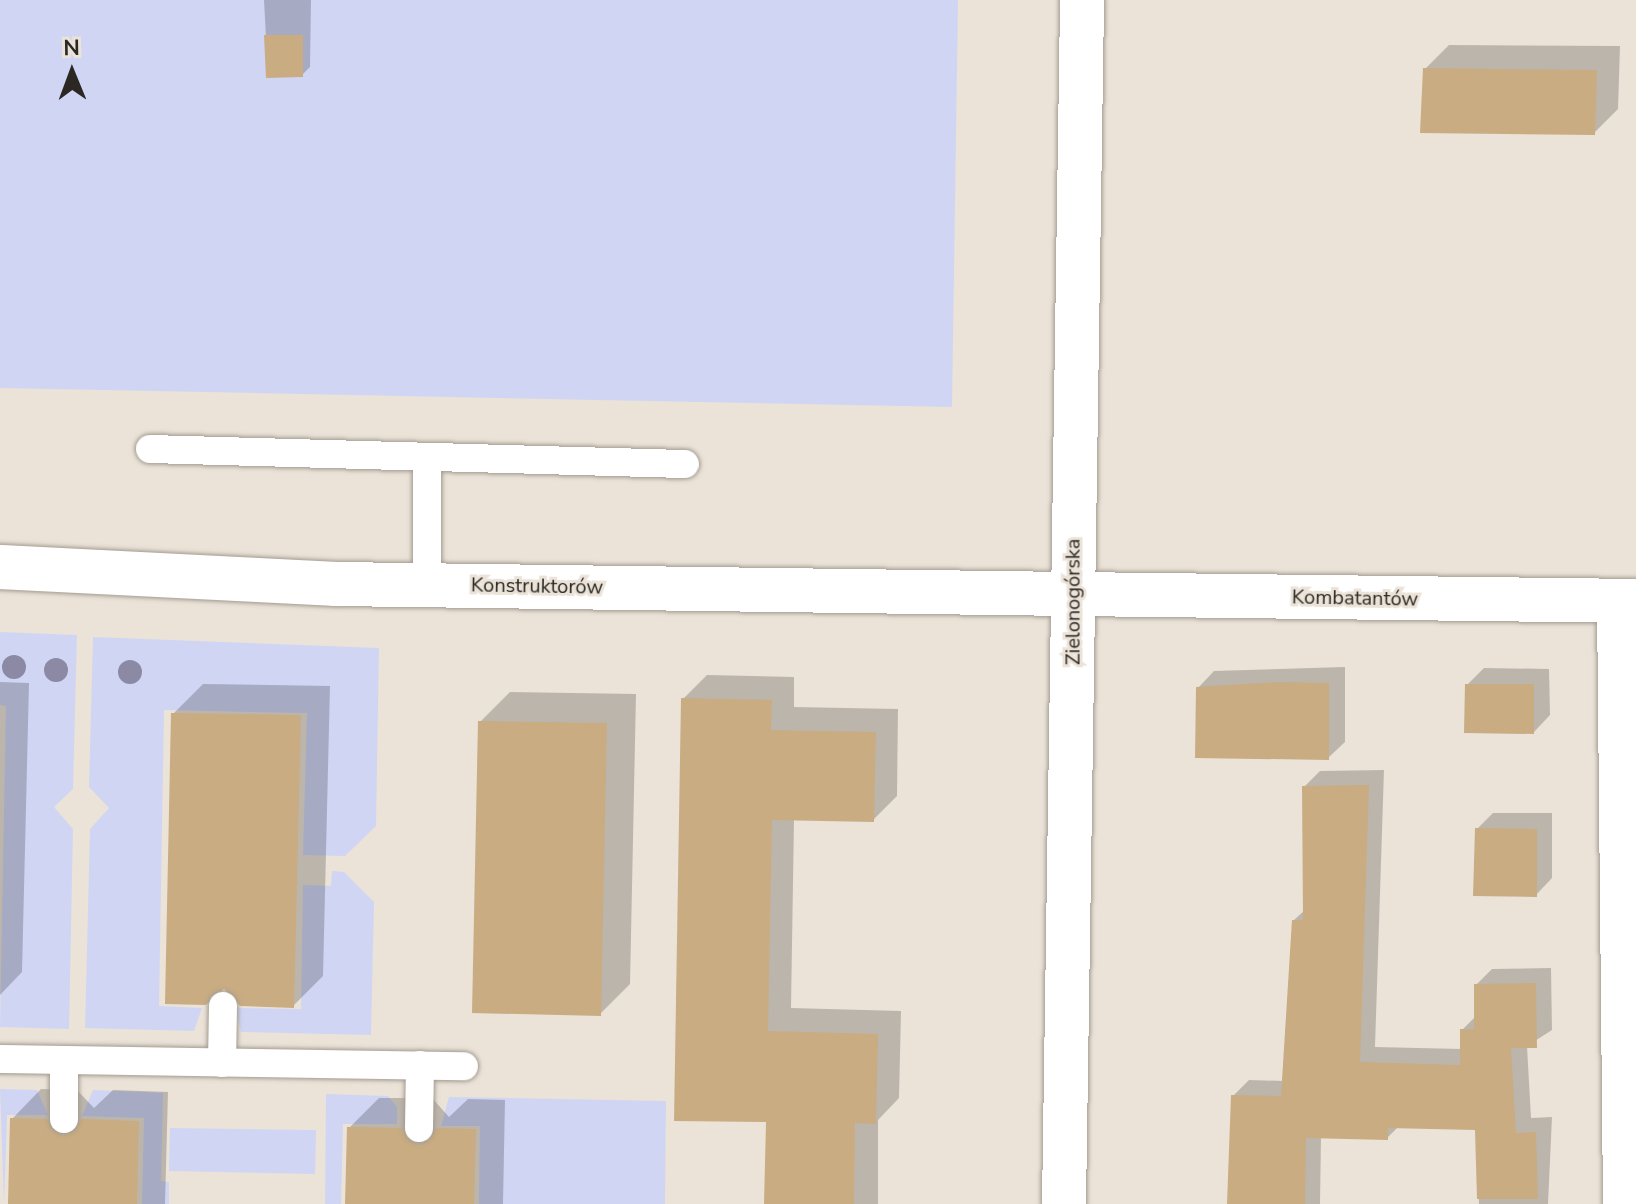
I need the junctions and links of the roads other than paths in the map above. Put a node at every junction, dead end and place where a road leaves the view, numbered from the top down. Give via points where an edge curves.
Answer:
1 (1082, 0) edge
2 (150, 449) dead end
3 (427, 457) junction
4 (685, 464) dead end
5 (0, 567) edge
6 (427, 585) junction
7 (1074, 594) junction
8 (1628, 601) edge
9 (223, 1006) dead end
10 (0, 1059) edge
11 (64, 1060) junction
12 (222, 1063) junction
13 (420, 1065) junction
14 (464, 1066) dead end
15 (64, 1119) dead end
16 (419, 1128) dead end
17 (1064, 1204) edge
18 (1625, 1204) edge

1 - 7 street, Zielonogórska
2 - 3 lane
3 - 4 lane
3 - 6 lane
5 - 6 street, Konstruktorów
6 - 7 street, Konstruktorów
7 - 8 street, Kombatantów
7 - 17 street, Zielonogórska
8 - 18 street
9 - 12 lane
10 - 11 lane
11 - 12 lane
11 - 15 lane
12 - 13 lane
13 - 14 lane
13 - 16 lane

